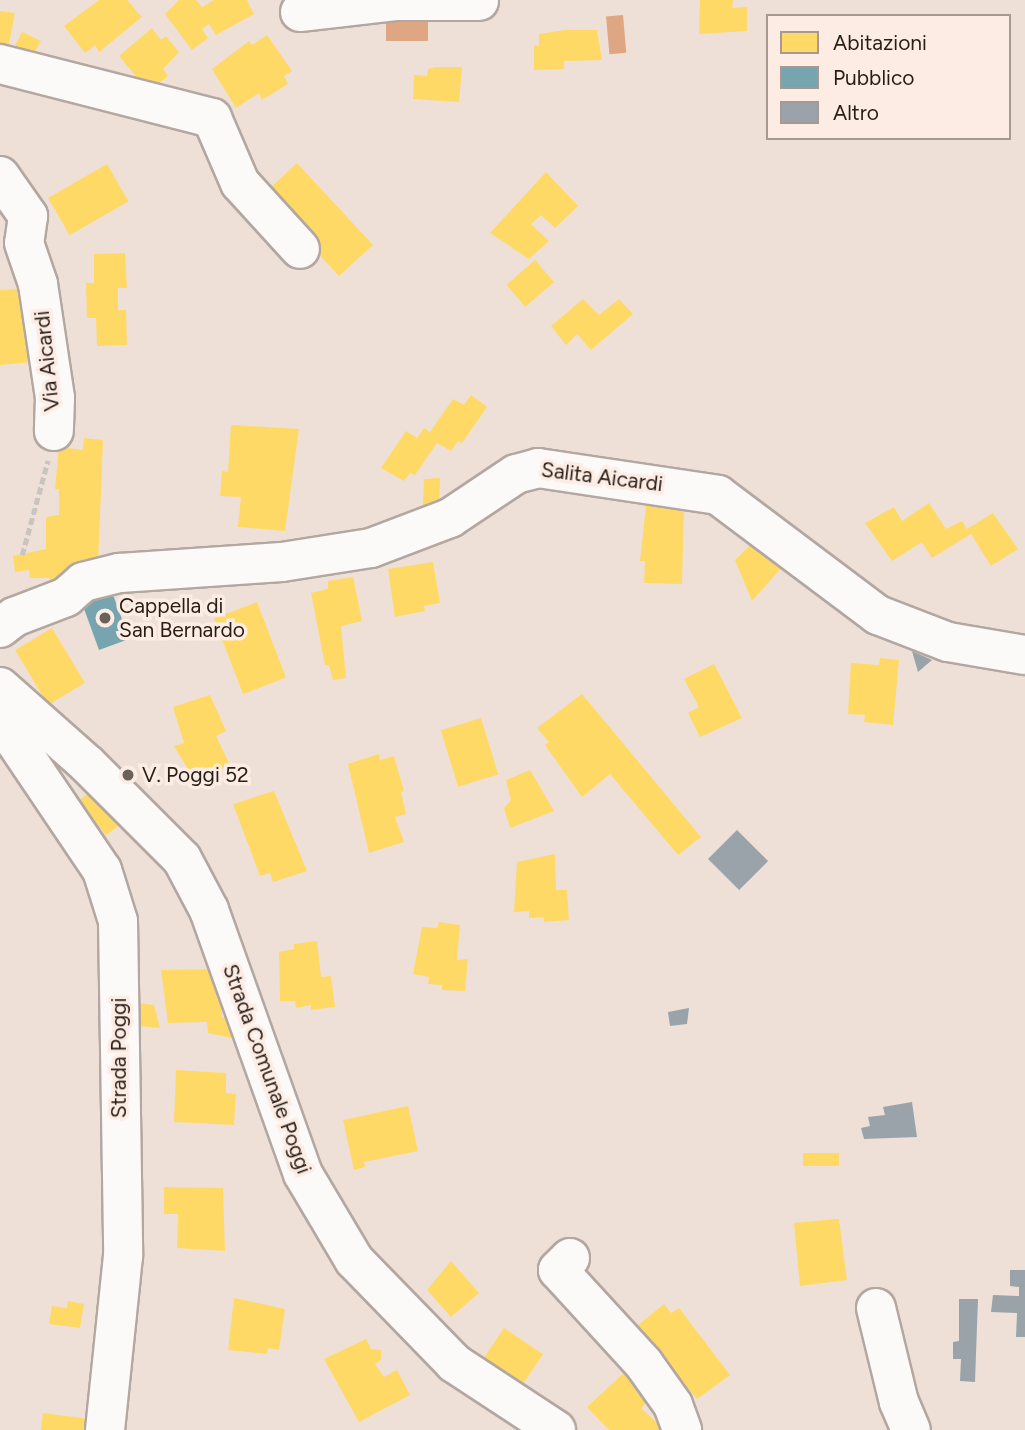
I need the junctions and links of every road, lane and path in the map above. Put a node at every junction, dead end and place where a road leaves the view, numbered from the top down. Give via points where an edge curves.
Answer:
1 (396, 1) edge
2 (479, 1) edge
3 (300, 12) dead end
4 (0, 64) edge
5 (0, 176) edge
6 (300, 249) dead end
7 (54, 431) joint
8 (22, 555) dead end
9 (0, 628) edge
10 (1025, 655) edge
11 (0, 687) edge
12 (0, 719) edge
13 (570, 1258) dead end
14 (876, 1308) dead end
15 (105, 1430) edge
16 (556, 1430) edge
17 (682, 1430) edge
18 (911, 1430) edge

1 - 2 street
1 - 3 street
4 - 6 street via 212,118 240,183
5 - 7 street, Via Aicardi via 28,216 24,243 38,284 55,398
7 - 8 path, Via Aicardi
9 - 10 street, Salita Aicardi via 14,617 66,597 83,582 120,573 282,562 371,548 450,518 516,474 538,468 718,495 878,615 948,642
11 - 16 street, Strada Comunale Poggi via 138,812 189,870 209,910 303,1174 354,1260 454,1363
12 - 15 street, Strada Poggi via 90,850 117,911 123,1256
13 - 17 street via 558,1269 644,1364 673,1405
14 - 18 street via 899,1402

